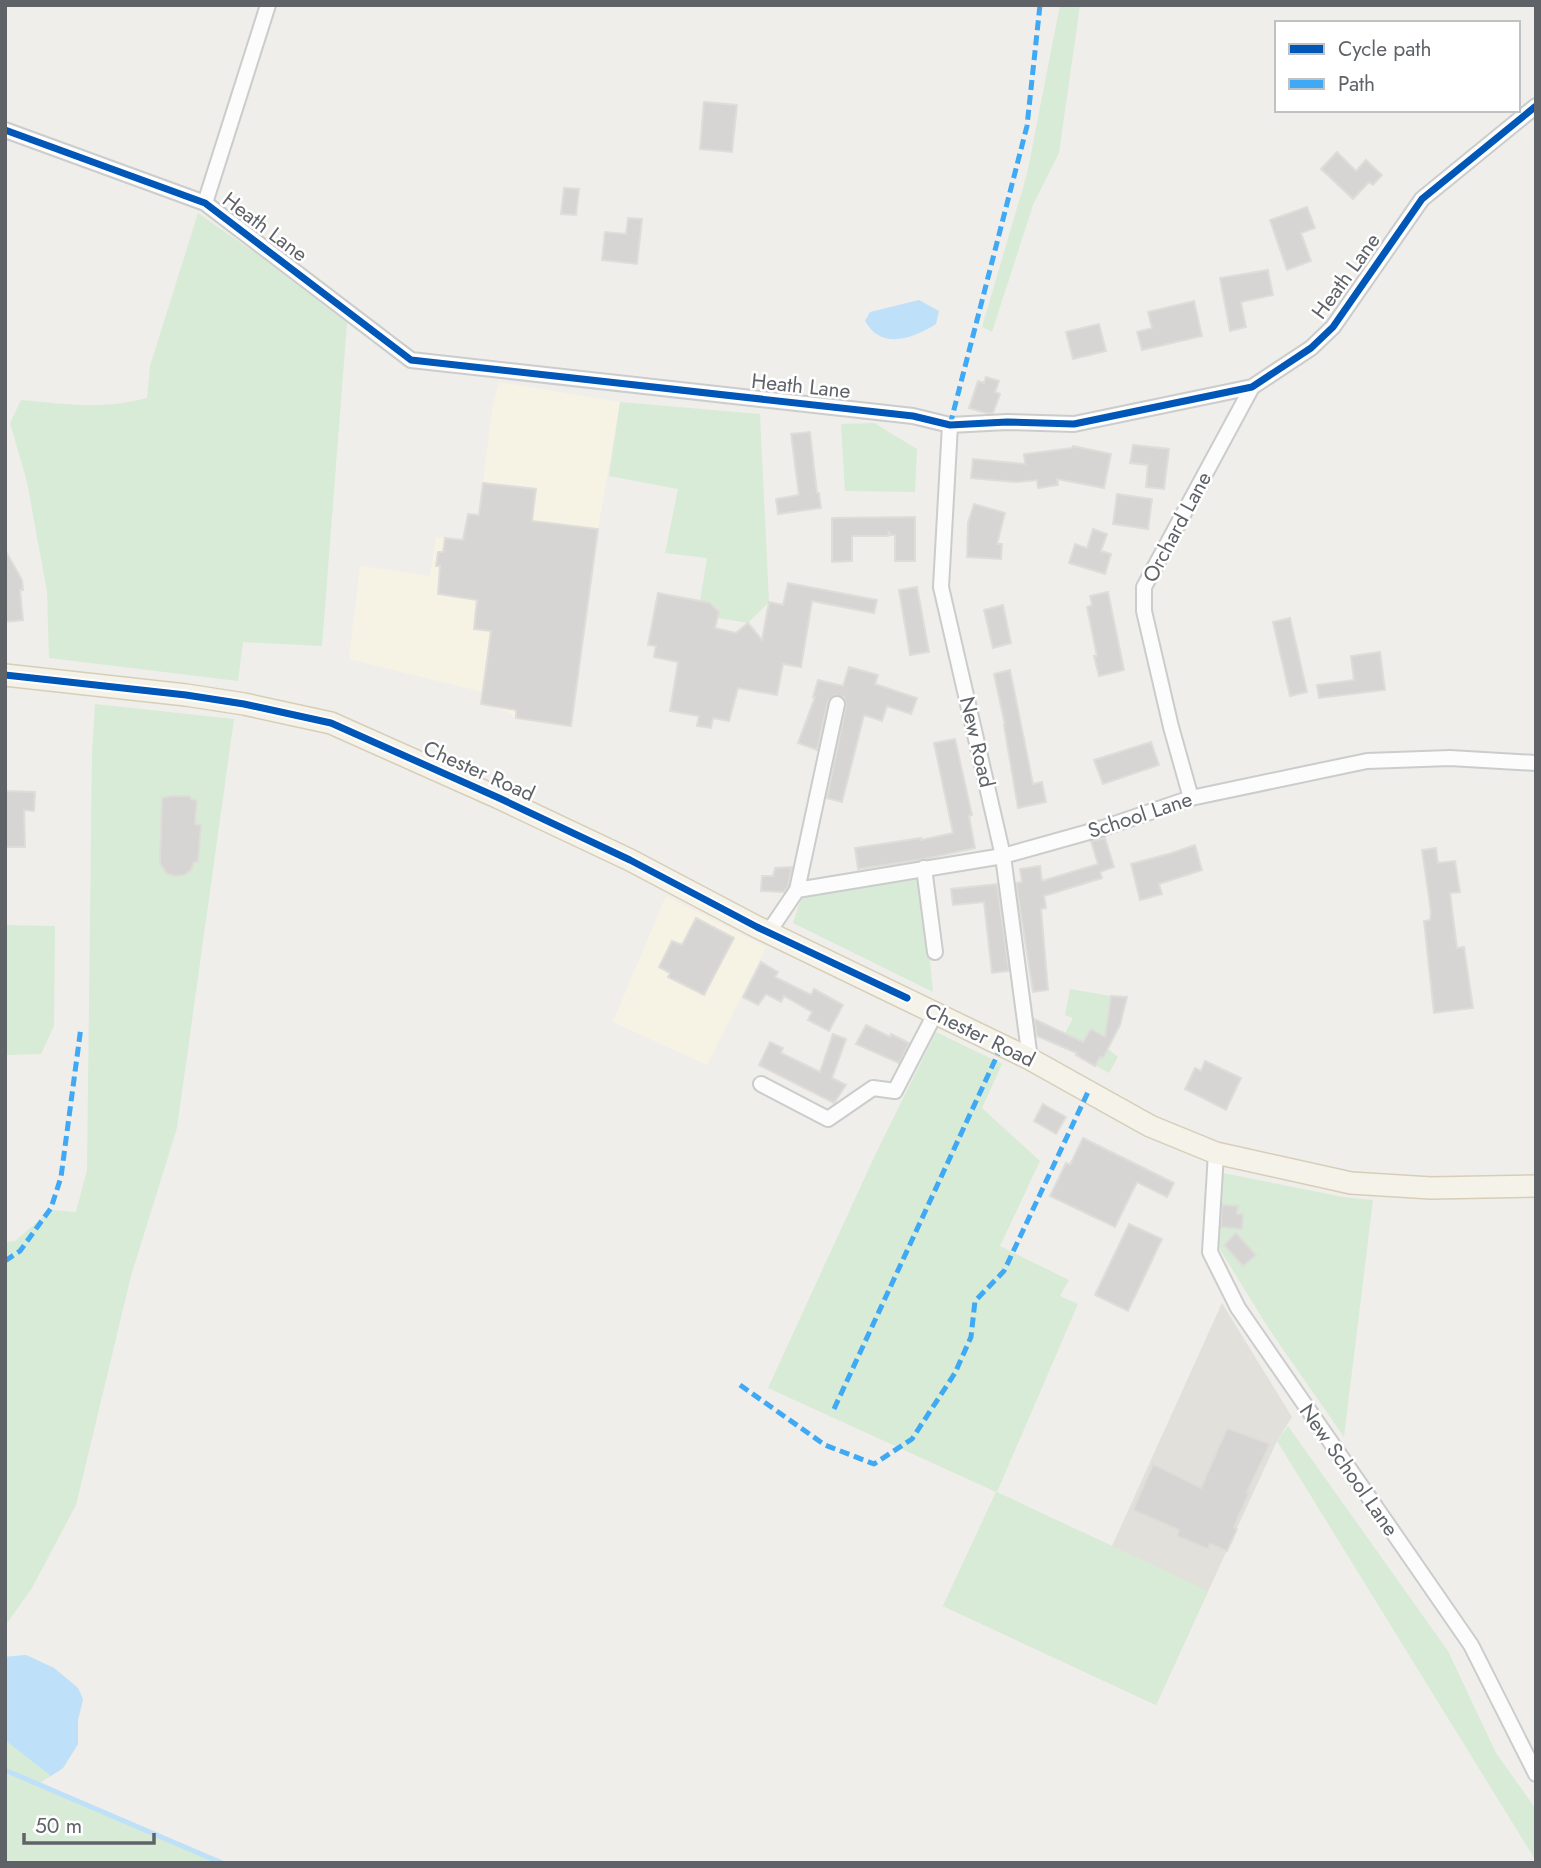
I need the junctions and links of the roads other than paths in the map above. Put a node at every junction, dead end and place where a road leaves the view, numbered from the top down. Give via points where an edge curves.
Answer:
1 (268, 5) edge
2 (1536, 106) edge
3 (5, 130) edge
4 (205, 202) junction
5 (1252, 387) junction
6 (950, 425) junction
7 (5, 675) edge
8 (837, 704) dead end
9 (1536, 763) edge
10 (1191, 797) junction
11 (1003, 856) junction
12 (924, 868) junction
13 (797, 890) junction
14 (768, 933) junction
15 (935, 952) dead end
16 (936, 1012) junction
17 (1030, 1059) junction
18 (761, 1084) dead end
19 (1216, 1153) junction
20 (1536, 1186) edge
21 (1536, 1774) edge

1 - 4 street
2 - 5 street, Heath Lane via 1422,199 1333,327 1311,348
3 - 4 street, Heath Lane
4 - 6 street, Heath Lane via 411,360 913,416
5 - 6 street, Heath Lane via 1074,424
5 - 10 street, Orchard Lane via 1143,587 1144,611
6 - 11 street, New Road via 942,587
7 - 14 main road, Chester Road via 186,695 331,723 630,860
8 - 13 street
9 - 10 street, School Lane via 1450,758 1367,761
10 - 11 street, School Lane
11 - 12 street, School Lane
11 - 17 street, New Road
12 - 13 street, School Lane
12 - 15 street
13 - 14 street
14 - 16 main road, Chester Road
16 - 17 main road, Chester Road
16 - 18 street via 895,1091 873,1087 828,1119
17 - 19 main road, Chester Road via 1150,1126
19 - 20 main road, Chester Road via 1351,1182 1431,1188
19 - 21 street, New School Lane via 1210,1252 1238,1308 1471,1645

